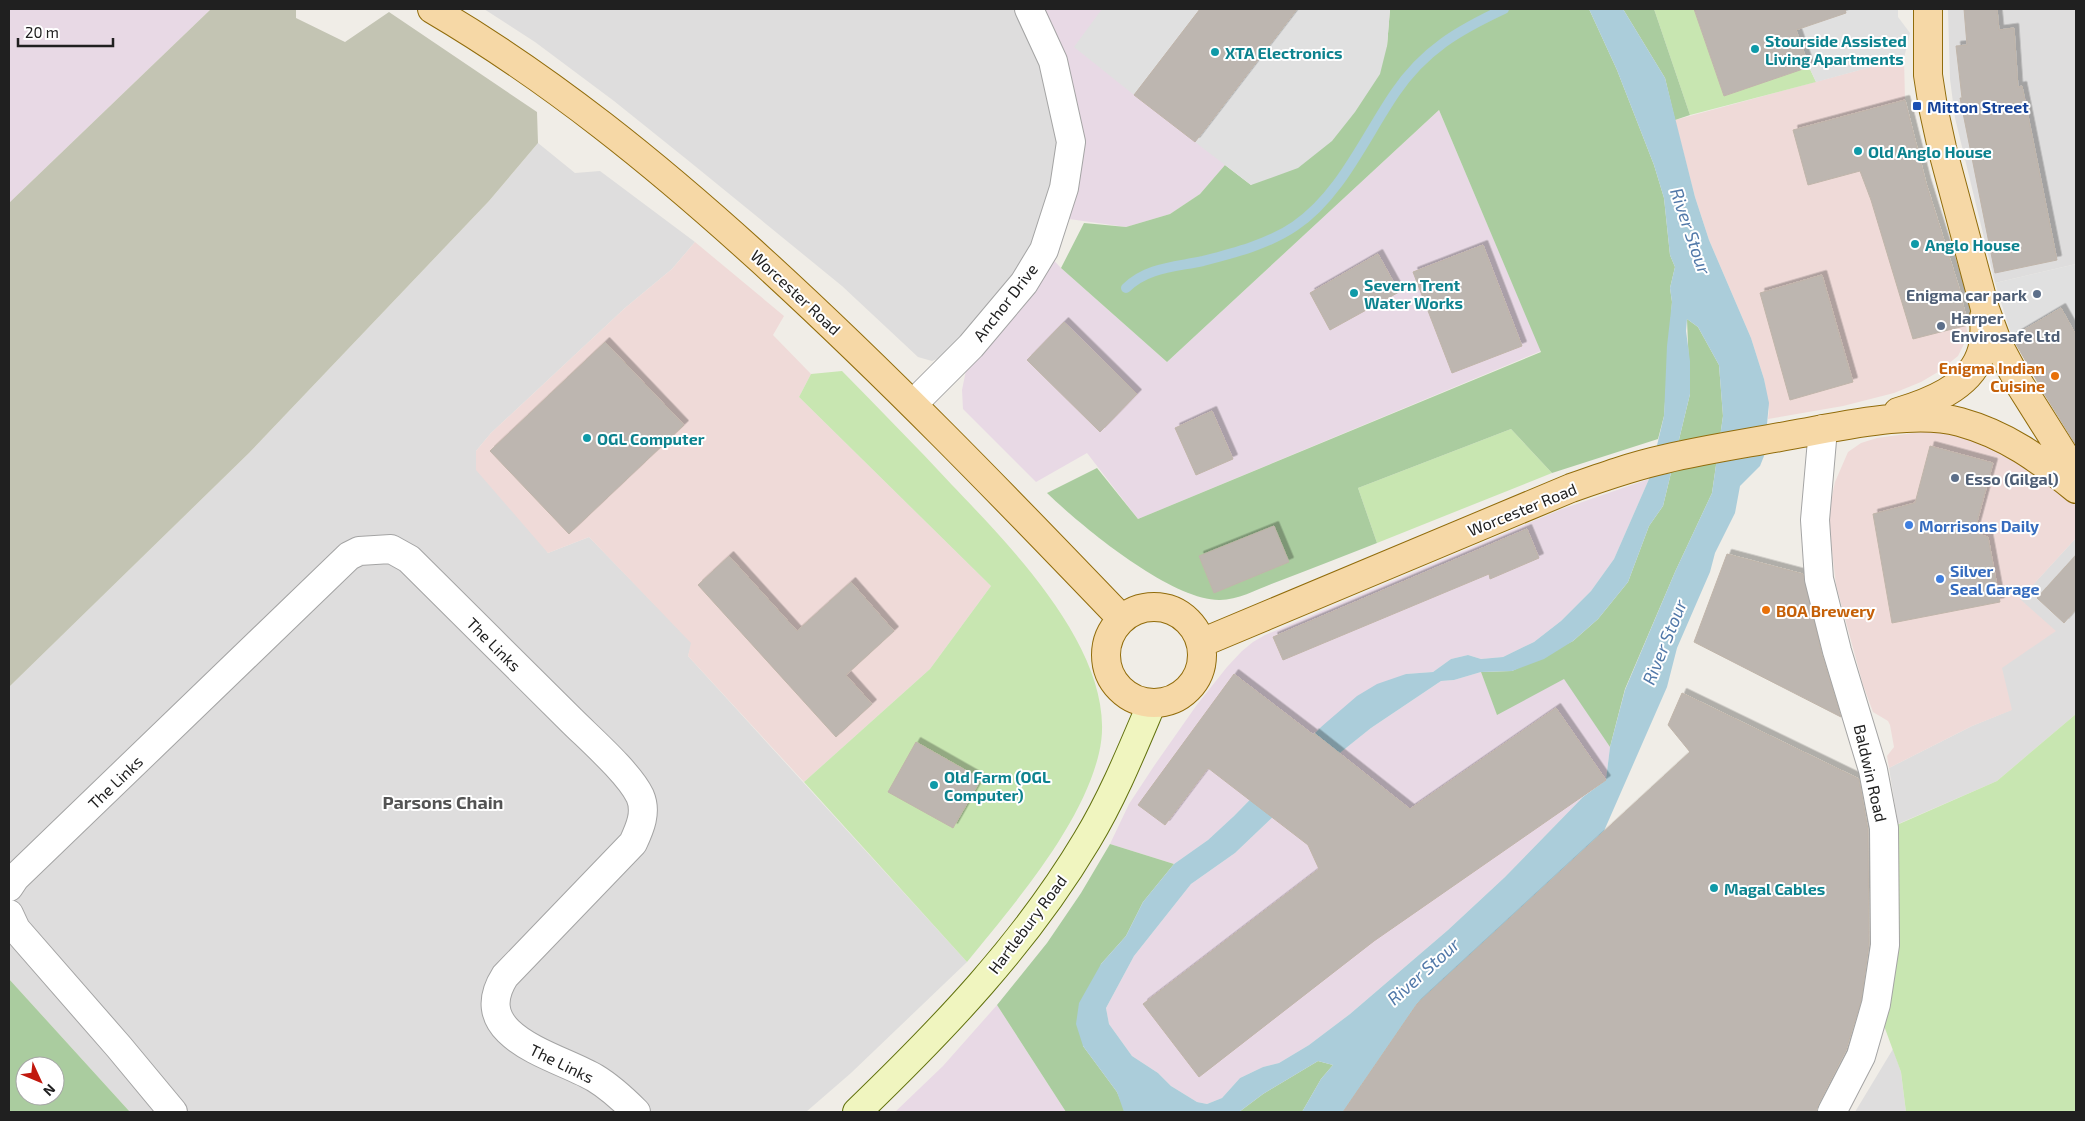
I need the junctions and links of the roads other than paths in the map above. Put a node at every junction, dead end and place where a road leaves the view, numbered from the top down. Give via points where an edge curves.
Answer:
1 (432, 9) edge
2 (1029, 9) edge
3 (1928, 9) edge
4 (1979, 289) junction
5 (914, 404) junction
6 (1858, 424) junction
7 (1823, 429) junction
8 (2076, 474) edge
9 (2076, 489) edge
10 (1122, 619) junction
11 (1201, 643) junction
12 (1152, 703) junction
13 (9, 887) edge
14 (9, 914) edge
15 (173, 1112) edge
16 (636, 1112) edge
17 (857, 1112) edge
18 (1832, 1112) edge

1 - 5 main road, Worcester Road via 524,66 592,116 709,212
2 - 5 street, Anchor Drive via 1053,61 1071,142 1064,188 1044,250 1024,283 972,346
3 - 4 main road via 1928,75 1933,106
4 - 6 main road via 1984,343 1980,357 1962,380 1915,407
4 - 8 main road via 2009,366
5 - 10 main road, Worcester Road
6 - 7 main road, Worcester Road
6 - 9 main road via 1916,418 1958,421 2012,442
7 - 11 main road, Worcester Road via 1694,452 1613,473 1490,520
7 - 18 street, Baldwin Road via 1815,520 1819,579 1873,770 1884,828 1886,945 1876,1004 1861,1056
10 - 11 main road via 1144,608 1168,609 1189,622
10 - 12 main road via 1108,640 1107,665 1111,677 1128,695
11 - 12 main road via 1200,668 1187,690 1164,702
12 - 17 main road, Hartlebury Road via 1110,798 1047,901 976,991
13 - 16 street, The Links via 349,556 359,550 391,549 409,559 599,748 640,796 643,807 641,826 633,843 505,976 494,999 499,1019 519,1040 536,1052 596,1079
14 - 15 street via 16,930

